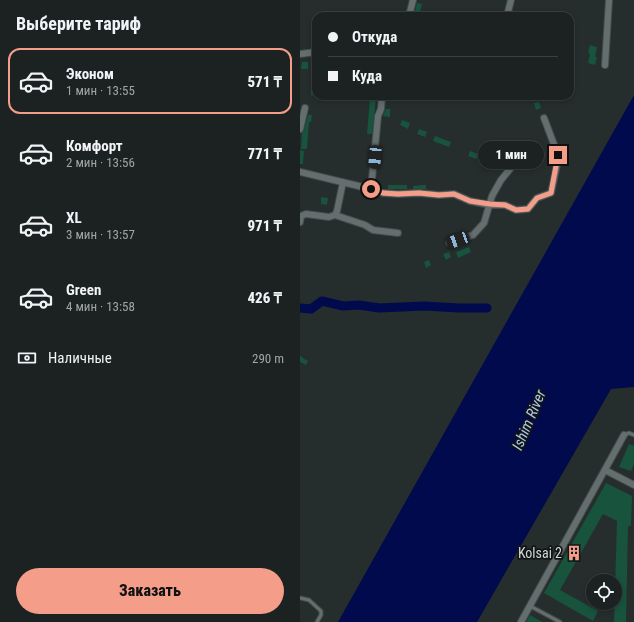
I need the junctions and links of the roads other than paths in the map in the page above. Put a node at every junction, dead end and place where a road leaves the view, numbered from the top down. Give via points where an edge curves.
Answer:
1 (413, 0) edge
2 (511, 0) edge
3 (609, 0) edge
4 (410, 12) edge
5 (508, 12) edge
6 (312, 52) edge
7 (300, 54) edge
8 (605, 65) dead end
9 (382, 100) edge
10 (305, 108) dead end
11 (544, 118) dead end
12 (300, 129) edge
13 (515, 162) dead end
14 (300, 172) edge
15 (342, 182) junction
16 (371, 189) junction
17 (490, 204) junction
18 (335, 215) junction
19 (300, 222) edge
20 (398, 233) dead end
21 (449, 243) dead end
22 (624, 435) joint
23 (634, 435) edge
24 (605, 470) junction
25 (634, 485) edge
26 (300, 598) edge
27 (530, 606) junction
28 (317, 622) edge
29 (521, 622) edge
30 (560, 622) edge

1 - 4 street
2 - 5 street
3 - 8 street
6 - 7 street
9 - 16 street
10 - 12 street
11 - 17 street via 558,155 551,193 537,198 528,209 516,210 505,205
13 - 17 street via 501,180
14 - 15 street
15 - 16 street
15 - 18 street
16 - 17 street via 398,194 454,194 470,201
17 - 21 street via 484,223 473,235
18 - 19 street via 329,217 306,214
18 - 20 street via 373,230
22 - 23 lane
22 - 24 street
24 - 25 street
24 - 27 street
26 - 28 lane via 309,600 321,611
27 - 29 street
27 - 30 lane

